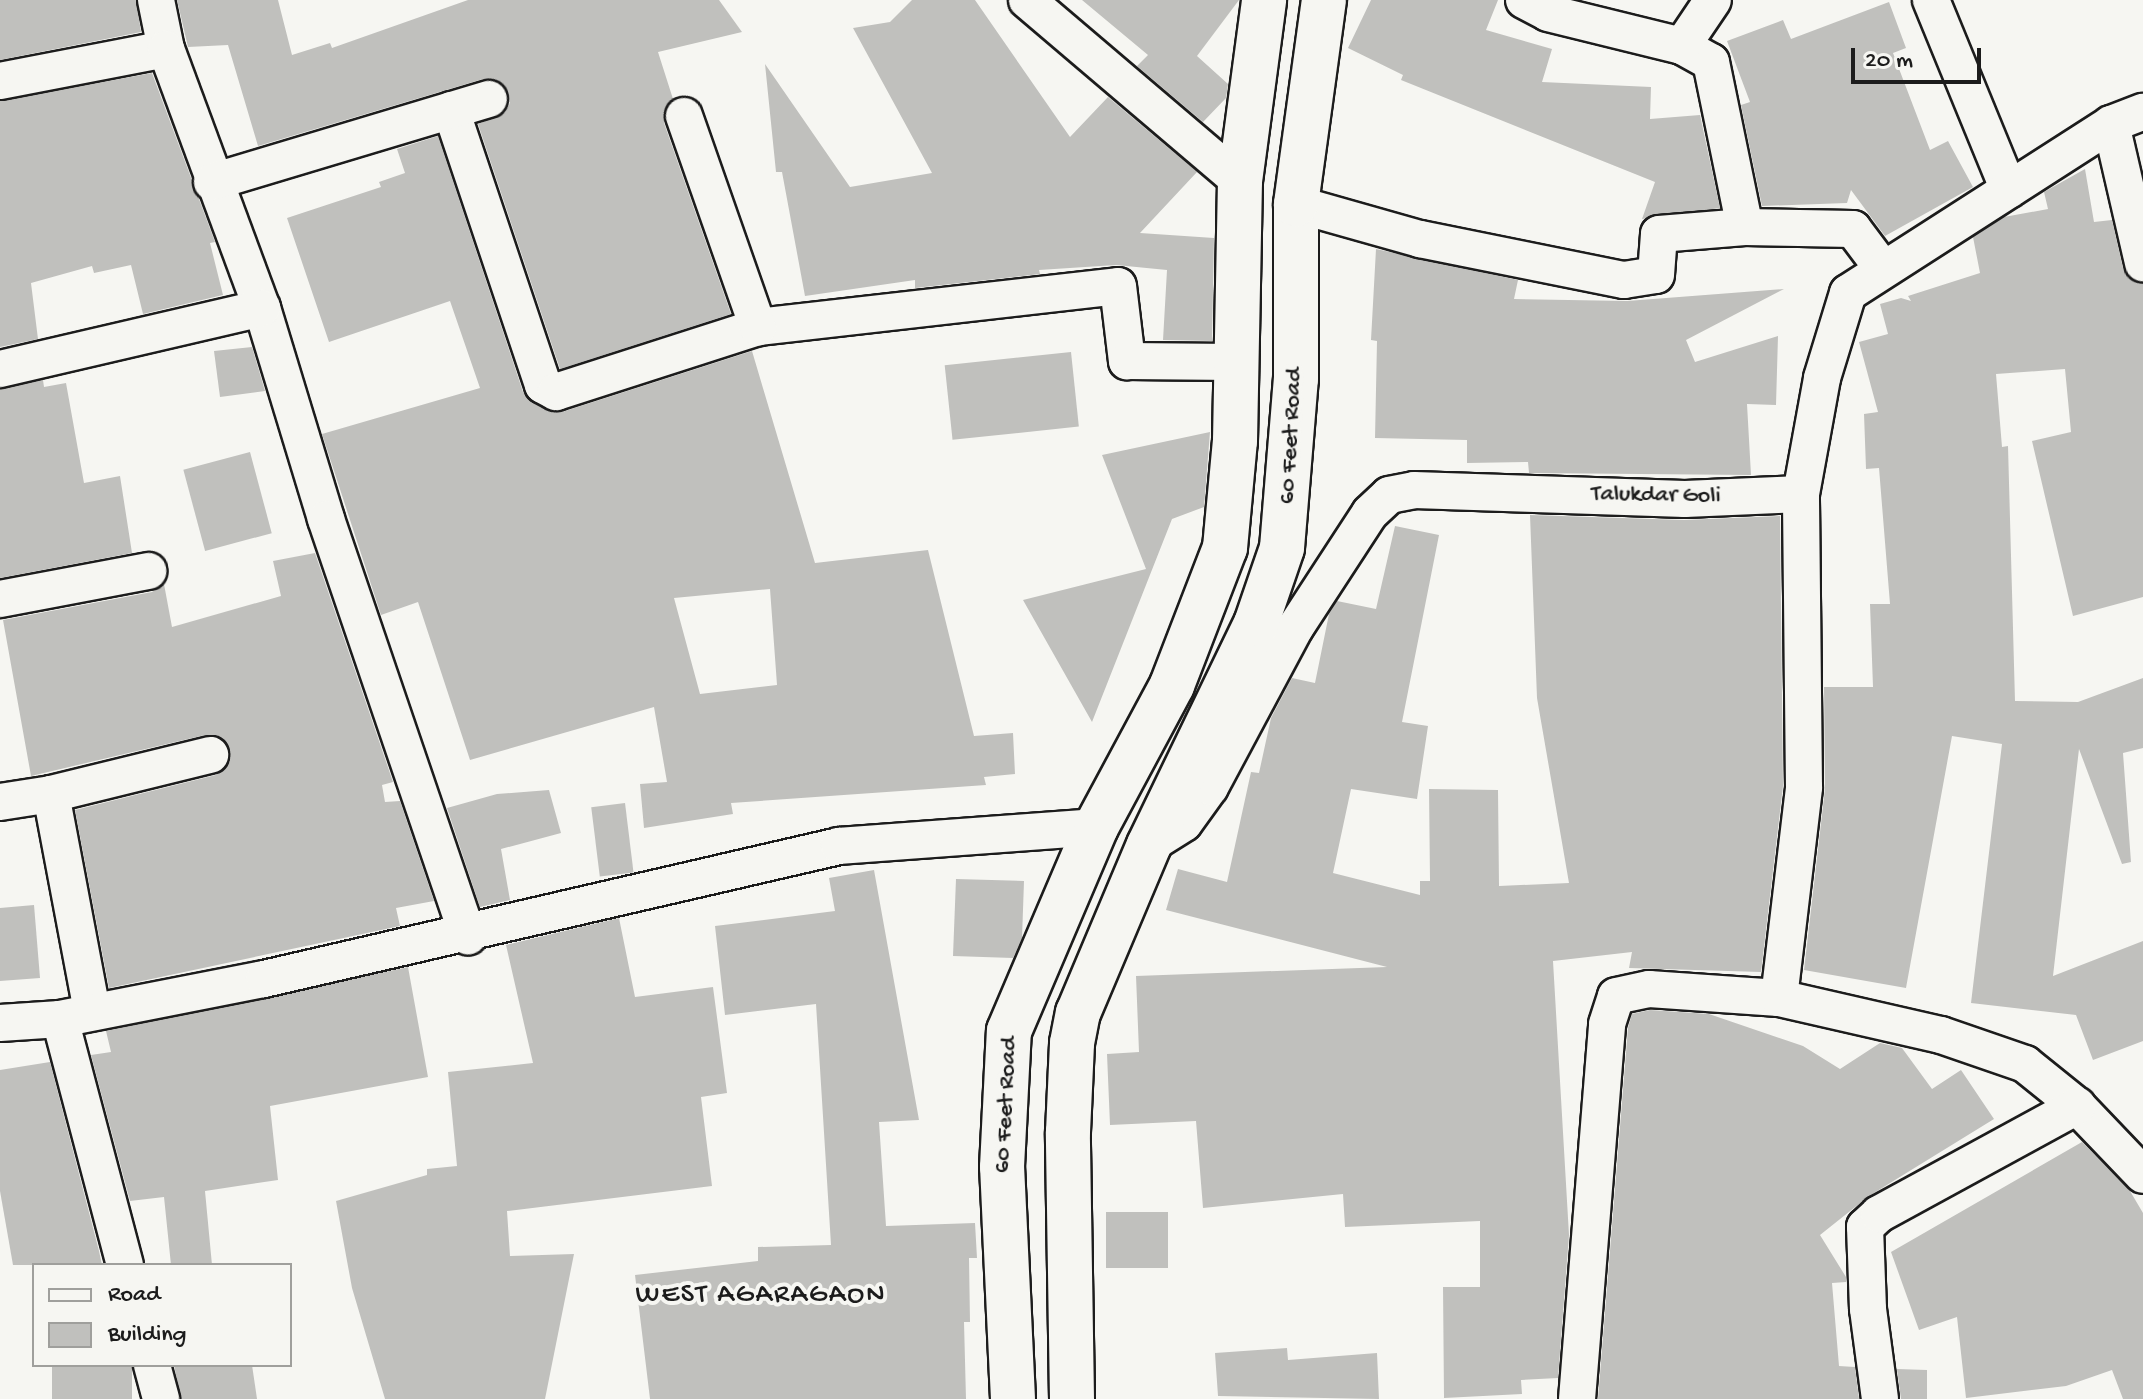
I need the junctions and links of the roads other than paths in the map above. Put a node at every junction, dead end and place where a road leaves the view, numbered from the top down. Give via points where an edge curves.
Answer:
1 (156, 0) edge
2 (1027, 0) edge
3 (1264, 0) edge
4 (1324, 0) edge
5 (1524, 0) edge
6 (1713, 0) edge
7 (1931, 0) edge
8 (1682, 46) junction
9 (166, 49) junction
10 (0, 81) edge
11 (489, 99) dead end
12 (451, 110) junction
13 (684, 116) dead end
14 (2127, 118) edge
15 (1240, 181) junction
16 (212, 182) junction
17 (2009, 190) junction
18 (1296, 204) junction
19 (1745, 227) junction
20 (2143, 263) edge
21 (1883, 269) junction
22 (262, 308) junction
23 (758, 327) junction
24 (1235, 362) junction
25 (0, 369) edge
26 (1801, 494) junction
27 (148, 571) dead end
28 (0, 599) edge
29 (210, 755) dead end
30 (51, 794) junction
31 (0, 802) edge
32 (1096, 827) junction
33 (1149, 845) junction
34 (468, 936) junction
35 (1779, 998) junction
36 (76, 1015) junction
37 (0, 1023) edge
38 (2077, 1106) junction
39 (2143, 1175) edge
40 (125, 1263) edge
41 (153, 1367) edge
42 (161, 1399) edge
43 (1013, 1399) edge
44 (1072, 1399) edge
45 (1577, 1399) edge
46 (1880, 1399) edge

1 - 9 street
2 - 15 street
3 - 15 street, 60 Feet Road
4 - 18 street, 60 Feet Road
5 - 8 street via 1548,13
6 - 8 street
7 - 17 street
8 - 19 street via 1711,62 1720,86
9 - 10 street
9 - 16 street
11 - 12 street
12 - 16 street
12 - 23 street via 543,385 556,392 590,385
13 - 23 street
14 - 17 street
14 - 20 street
15 - 24 street, 60 Feet Road
16 - 22 street
17 - 21 street
18 - 19 street via 1420,239 1624,280 1656,275 1659,234
18 - 33 street, 60 Feet Road via 1296,379 1282,548 1256,624
19 - 21 street via 1853,229
21 - 26 street via 1848,293 1822,378
22 - 25 street
22 - 34 street via 326,519
23 - 24 street via 1118,286 1127,361
24 - 32 street, 60 Feet Road via 1231,504 1221,562 1172,685
26 - 33 street, Talukdar Goli via 1685,499 1414,490 1389,495 1370,513 1295,628 1210,787 1184,823
26 - 35 street via 1804,787
27 - 28 street
29 - 30 street
30 - 31 street
30 - 36 street
32 - 33 street
32 - 34 street via 839,846
32 - 43 street, 60 Feet Road via 1018,1002 1005,1062 1002,1167
33 - 44 street, 60 Feet Road via 1078,1013 1072,1043
34 - 36 street
35 - 38 street via 1941,1035 2025,1064
35 - 45 street via 1649,989 1616,996 1607,1024
36 - 37 street
36 - 40 street
38 - 39 street
38 - 46 street via 1879,1214 1865,1227 1868,1309
41 - 42 street

